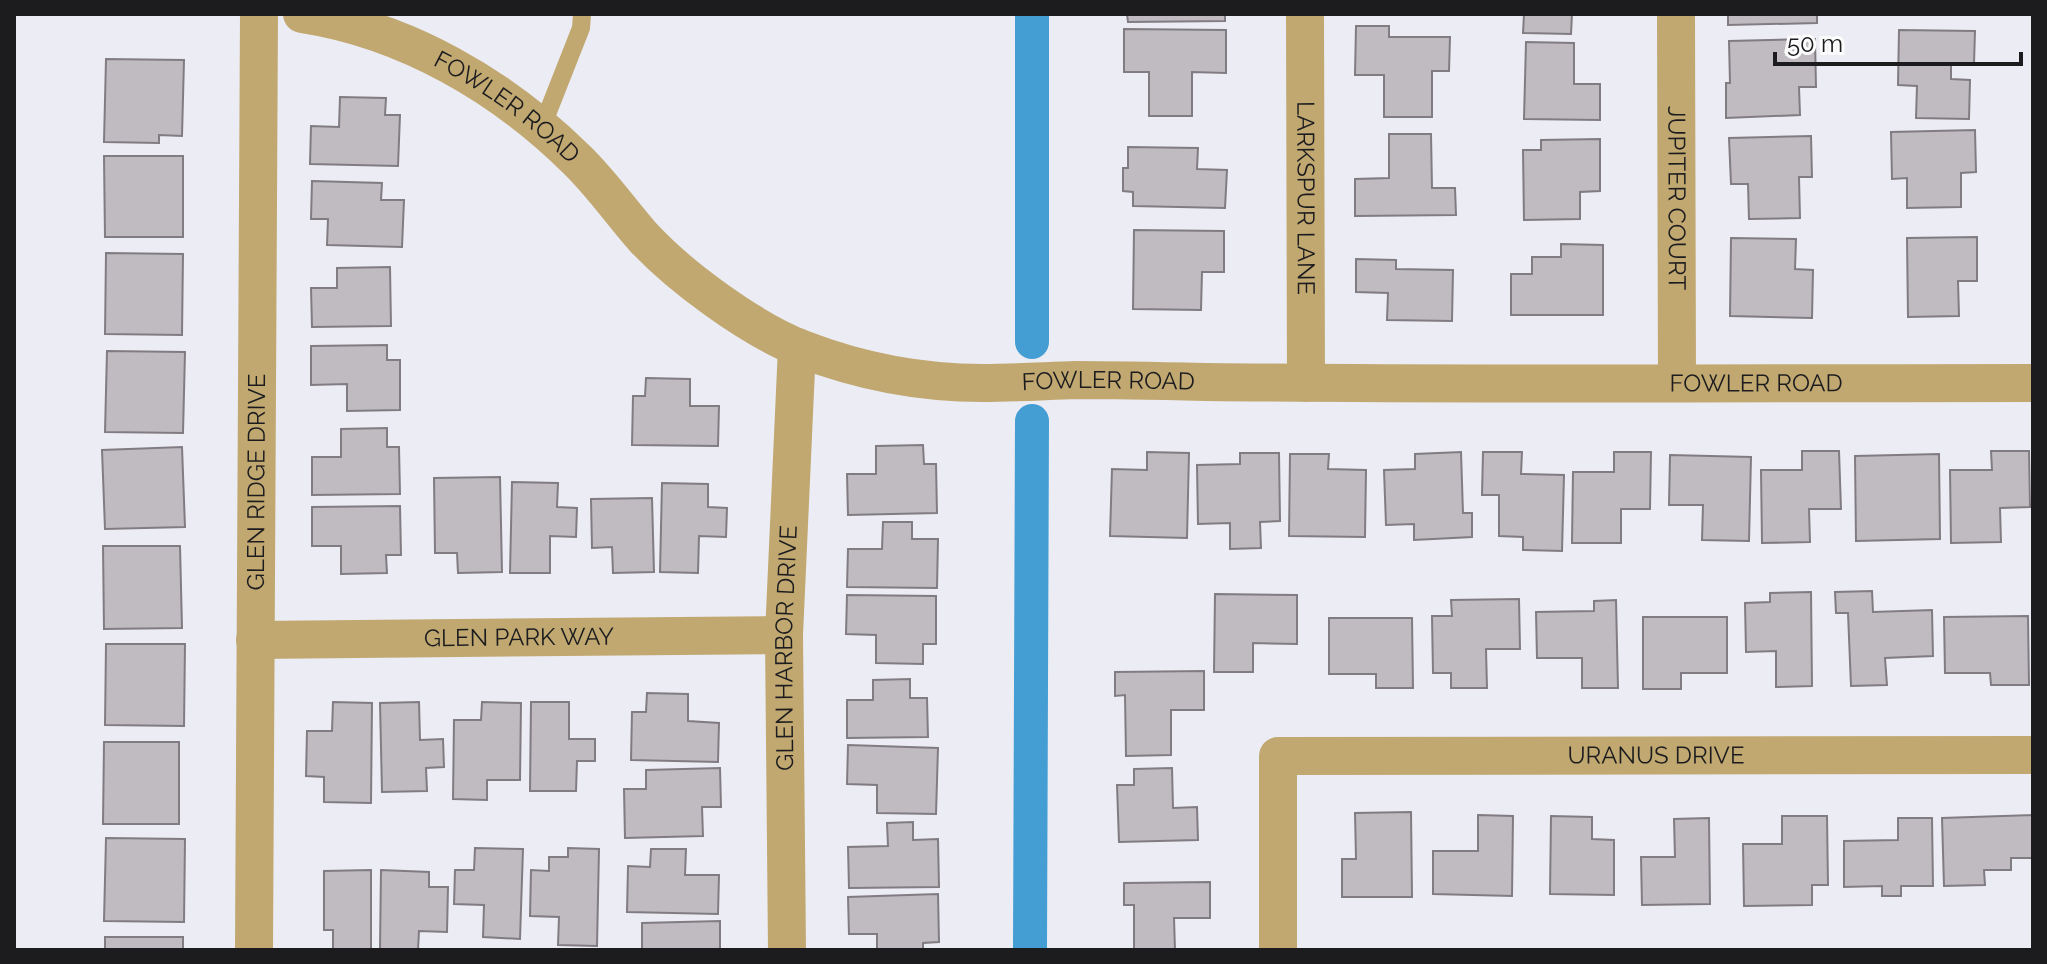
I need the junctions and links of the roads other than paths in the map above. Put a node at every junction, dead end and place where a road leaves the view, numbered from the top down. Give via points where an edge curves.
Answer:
1 (259, 14) edge
2 (582, 14) edge
3 (1305, 14) edge
4 (1676, 14) edge
5 (309, 15) edge
6 (542, 127) junction
7 (797, 347) junction
8 (1306, 383) junction
9 (1677, 383) junction
10 (2033, 383) edge
11 (784, 635) junction
12 (255, 640) junction
13 (2033, 755) edge
14 (254, 950) edge
15 (787, 950) edge
16 (1278, 950) edge

1 - 12 street, GLEN RIDGE DRIVE
2 - 6 lane
3 - 8 street, LARKSPUR LANE
4 - 9 street, JUPITER COURT
5 - 6 street, FOWLER ROAD via 375,32 433,55
6 - 7 street, FOWLER ROAD via 647,241 703,290
7 - 8 street, FOWLER ROAD via 904,377 980,384
7 - 11 street, GLEN HARBOR DRIVE
8 - 9 street, FOWLER ROAD
9 - 10 street, FOWLER ROAD
11 - 12 street, GLEN PARK WAY
11 - 15 street, GLEN HARBOR DRIVE
12 - 14 street, GLEN RIDGE DRIVE
13 - 16 street, URANUS DRIVE via 1278,756

